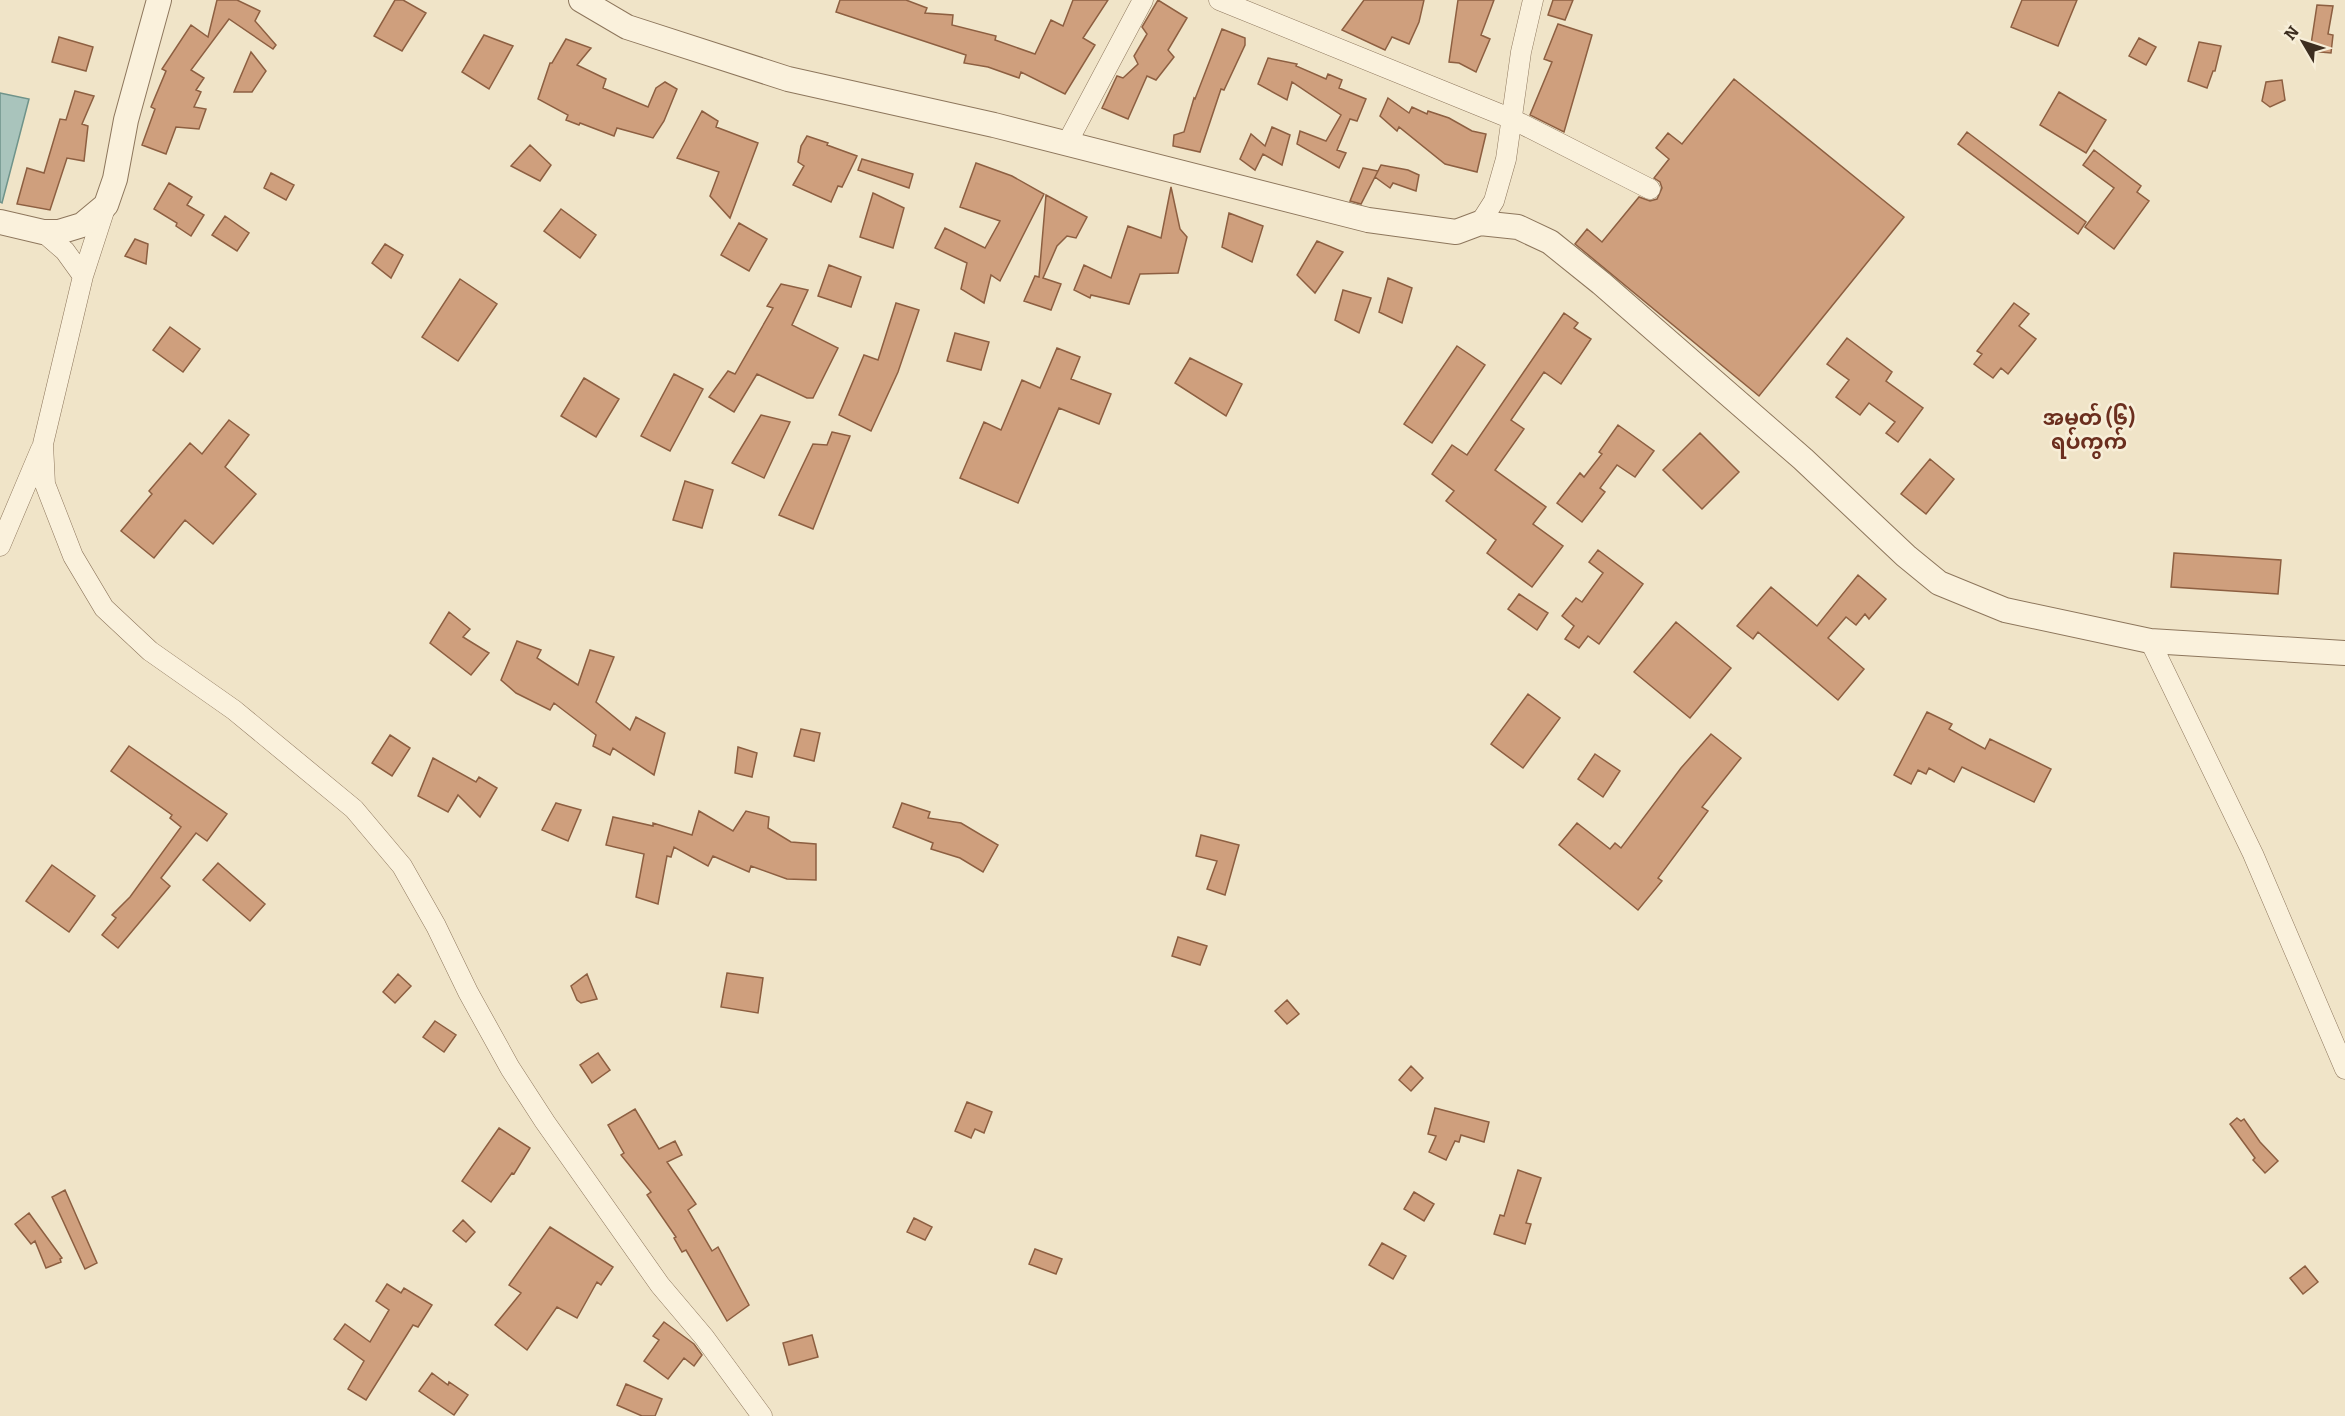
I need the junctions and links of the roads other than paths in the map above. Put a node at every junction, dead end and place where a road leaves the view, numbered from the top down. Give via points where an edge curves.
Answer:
1 (159, 0) edge
2 (1143, 0) edge
3 (1220, 0) edge
4 (1533, 0) edge
5 (589, 2) edge
6 (1512, 119) junction
7 (1067, 143) junction
8 (1650, 189) dead end
9 (106, 205) junction
10 (0, 222) edge
11 (1480, 223) junction
12 (43, 232) junction
13 (83, 276) junction
14 (43, 444) junction
15 (0, 546) edge
16 (2150, 641) junction
17 (2345, 653) edge
18 (2345, 1069) edge
19 (762, 1416) edge

1 - 9 street
2 - 7 street
3 - 6 street
4 - 6 street
5 - 7 street via 627,27 789,80
6 - 8 street
6 - 11 street via 1494,201
7 - 11 street via 1368,220 1456,232
9 - 12 street via 82,225
9 - 13 street
10 - 12 street
11 - 16 street via 1518,227 1550,242 1715,381 1940,583 2006,610
12 - 13 street via 65,251
13 - 14 street
14 - 15 street
14 - 19 street via 45,484 73,556 104,608 150,651 234,710 354,808 402,866 473,1002 545,1122 654,1276
16 - 17 street
16 - 18 street via 2253,854

